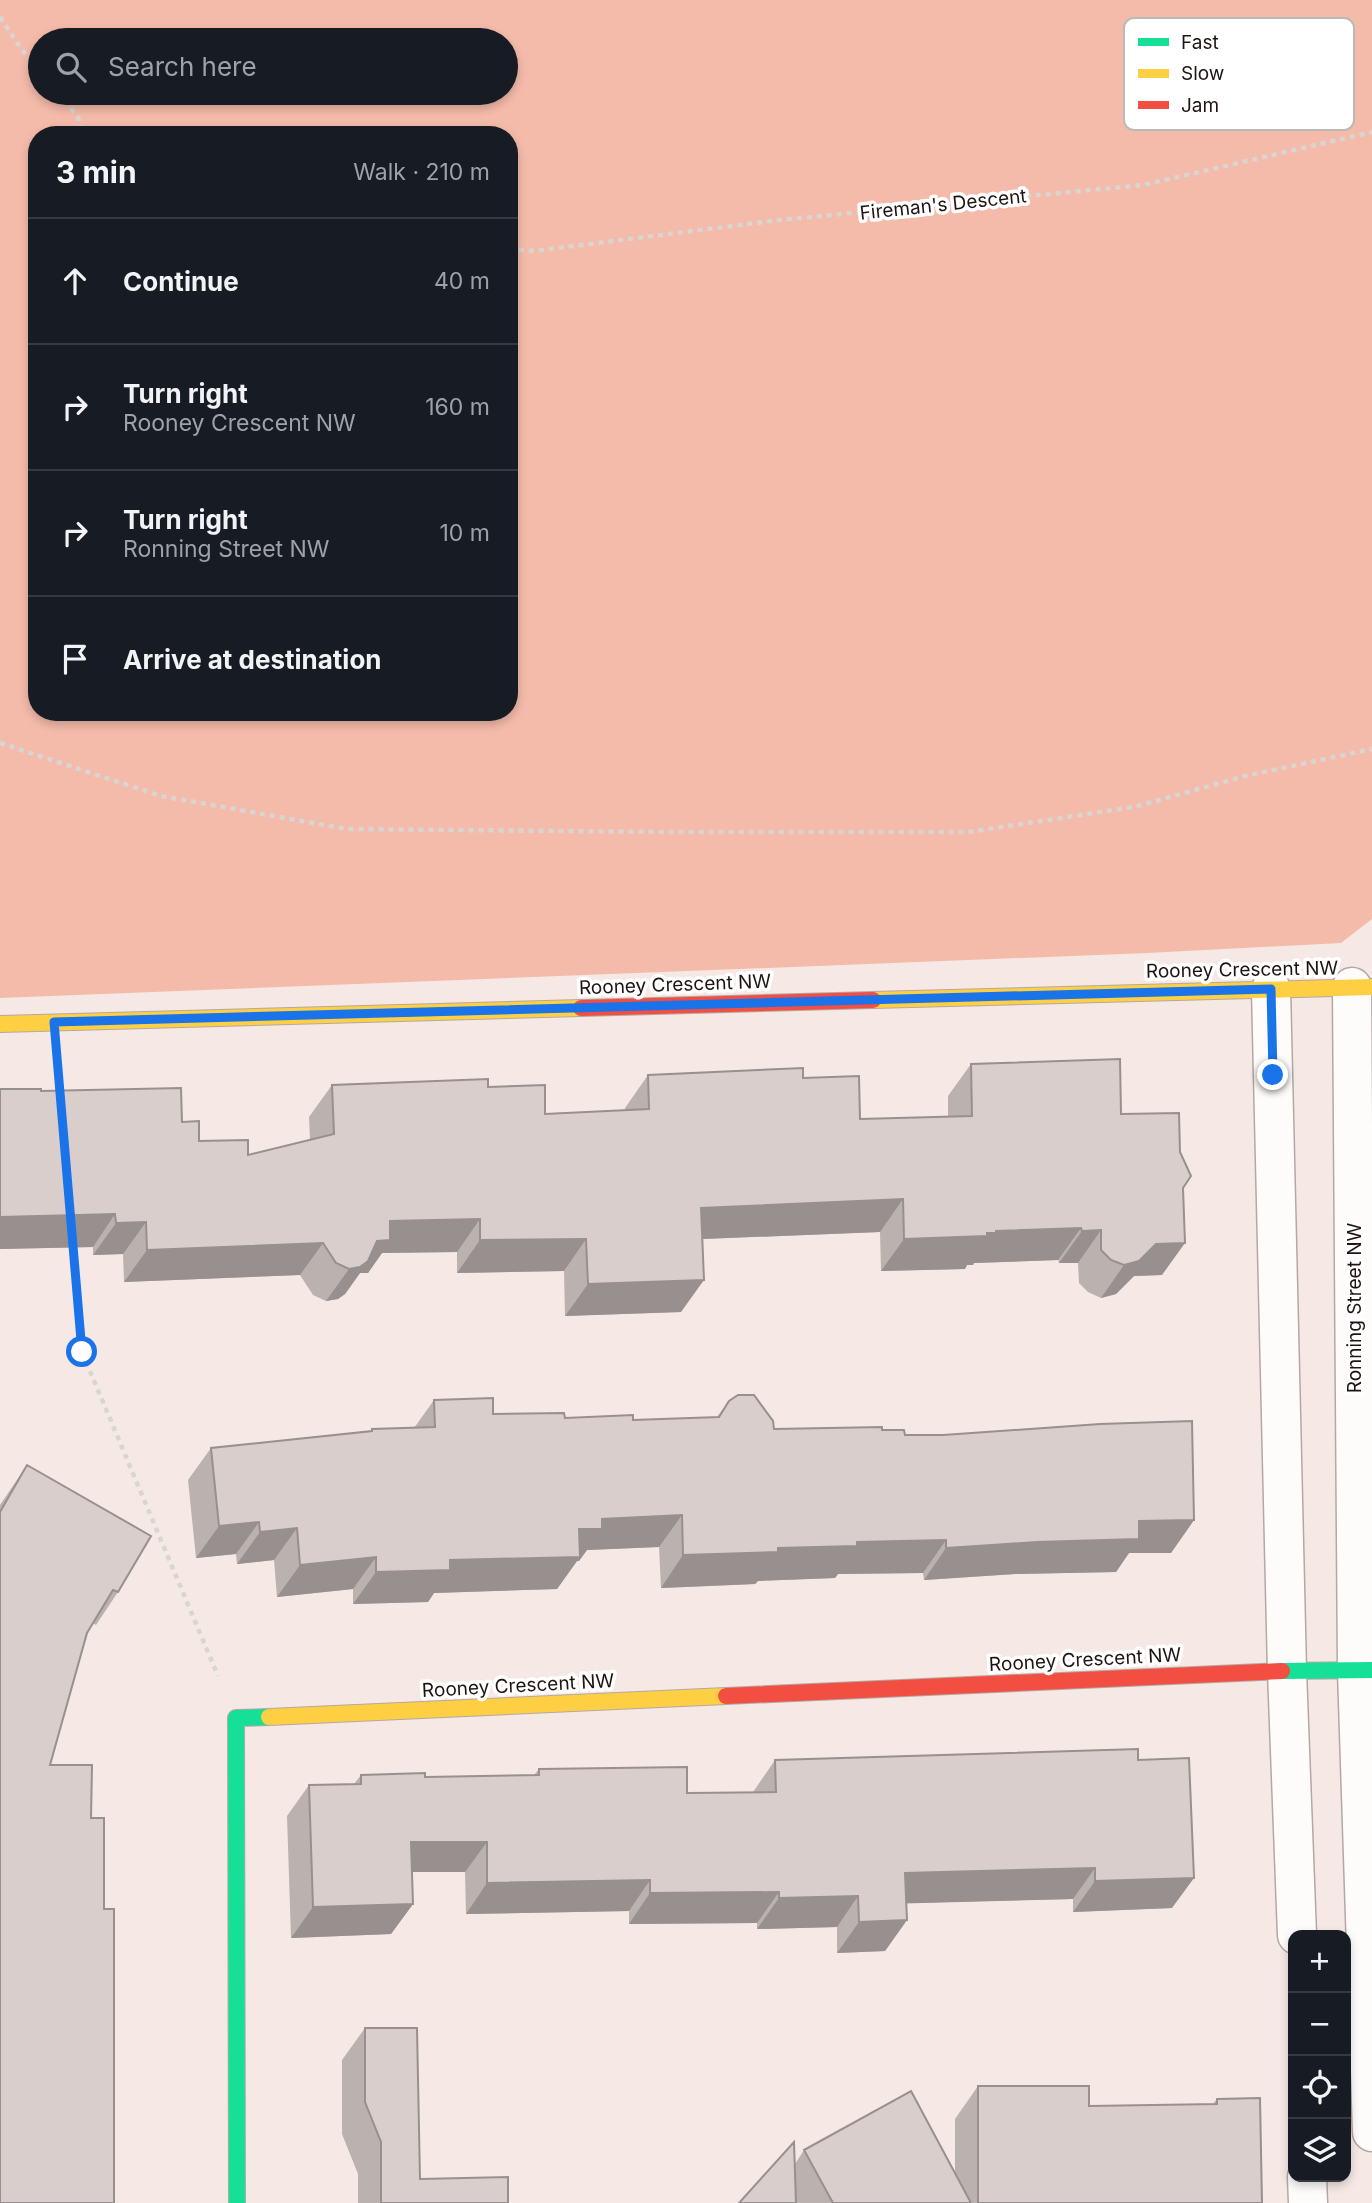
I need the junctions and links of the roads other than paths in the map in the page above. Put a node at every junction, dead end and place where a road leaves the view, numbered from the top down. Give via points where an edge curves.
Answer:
1 (1362, 987) edge
2 (1271, 989) junction
3 (0, 1024) edge
4 (1364, 1670) edge
5 (1287, 1671) junction
6 (1297, 1930) edge
7 (1372, 2132) edge
8 (1307, 2182) edge
9 (237, 2203) edge
10 (1308, 2203) edge

1 - 2 street, Rooney Crescent NW
1 - 4 street, Ronning Street NW
2 - 3 street, Rooney Crescent NW
2 - 5 street
4 - 5 street, Rooney Crescent NW
4 - 7 street, Ronning Street NW
5 - 6 street
5 - 9 street, Rooney Crescent NW via 236,1718
8 - 10 street

